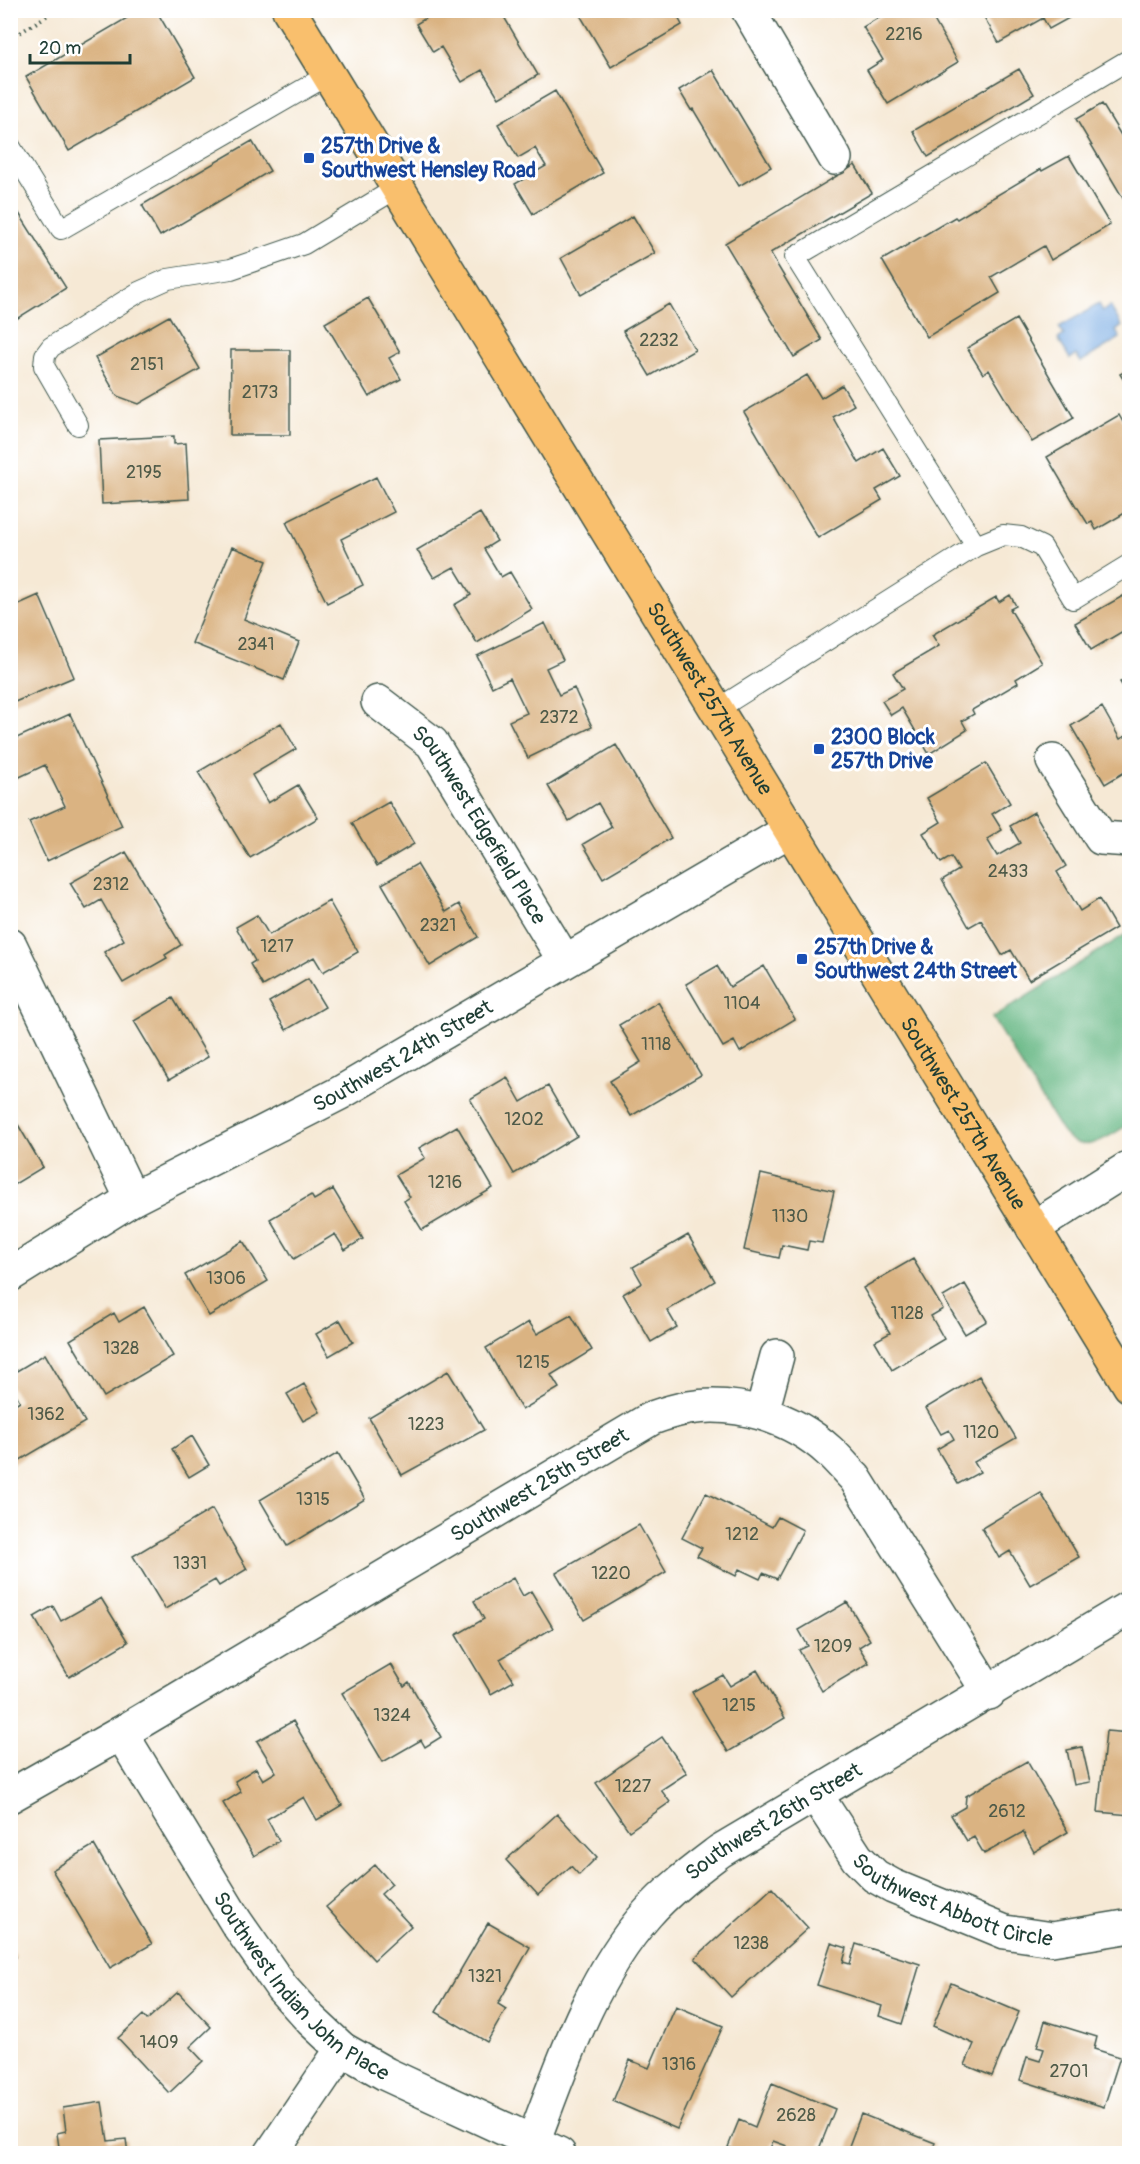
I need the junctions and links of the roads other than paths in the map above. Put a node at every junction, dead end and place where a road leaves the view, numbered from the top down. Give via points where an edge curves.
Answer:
1 (288, 10) edge
2 (748, 10) edge
3 (1130, 59) edge
4 (328, 75) junction
5 (10, 146) edge
6 (834, 158) dead end
7 (397, 188) junction
8 (78, 425) dead end
9 (976, 546) junction
10 (1130, 564) edge
11 (378, 702) dead end
12 (716, 710) junction
13 (1053, 761) dead end
14 (790, 830) junction
15 (1130, 840) edge
16 (10, 945) edge
17 (564, 960) junction
18 (1130, 1167) edge
19 (132, 1199) junction
20 (1033, 1228) junction
21 (10, 1275) edge
22 (777, 1356) dead end
23 (1130, 1386) edge
24 (762, 1412) junction
25 (1130, 1607) edge
26 (989, 1693) junction
27 (120, 1733) junction
28 (816, 1795) junction
29 (10, 1796) edge
30 (1125, 1927) dead end
31 (342, 2049) junction
32 (546, 2148) edge
33 (270, 2154) edge

1 - 4 main road, Southwest 257th Avenue
2 - 6 street
3 - 9 lane via 795,257
4 - 5 lane via 62,229
4 - 7 main road, Southwest 257th Avenue
7 - 8 lane via 304,244 231,269 168,279 139,292 51,347 44,366
7 - 12 main road, Southwest 257th Avenue
9 - 10 lane via 1003,535 1021,537 1042,547 1072,599
9 - 12 lane
11 - 17 street, Southwest Edgefield Place via 432,743
12 - 14 main road, Southwest 257th Avenue
13 - 15 street via 1101,838
14 - 17 street, Southwest 24th Street
14 - 20 main road, Southwest 257th Avenue
16 - 19 street
17 - 19 street, Southwest 24th Street via 340,1092
18 - 20 street
19 - 21 street, Southwest 24th Street
20 - 23 main road, Southwest 257th Avenue
22 - 24 street
24 - 26 street, Southwest 25th Street via 798,1428 829,1450 855,1478
24 - 27 street, Southwest 25th Street via 716,1406 688,1408 652,1418
25 - 26 street, Southwest 26th Street
26 - 28 street, Southwest 26th Street
27 - 29 street, Southwest 25th Street
27 - 31 street, Southwest Indian John Place via 236,1922 282,1988
28 - 30 street, Southwest Abbott Circle via 856,1858 893,1886 1005,1932 1053,1939
28 - 32 street, Southwest 26th Street via 720,1851 648,1913 608,1970 572,2037
31 - 32 street, Southwest Indian John Place via 386,2074
31 - 33 street

